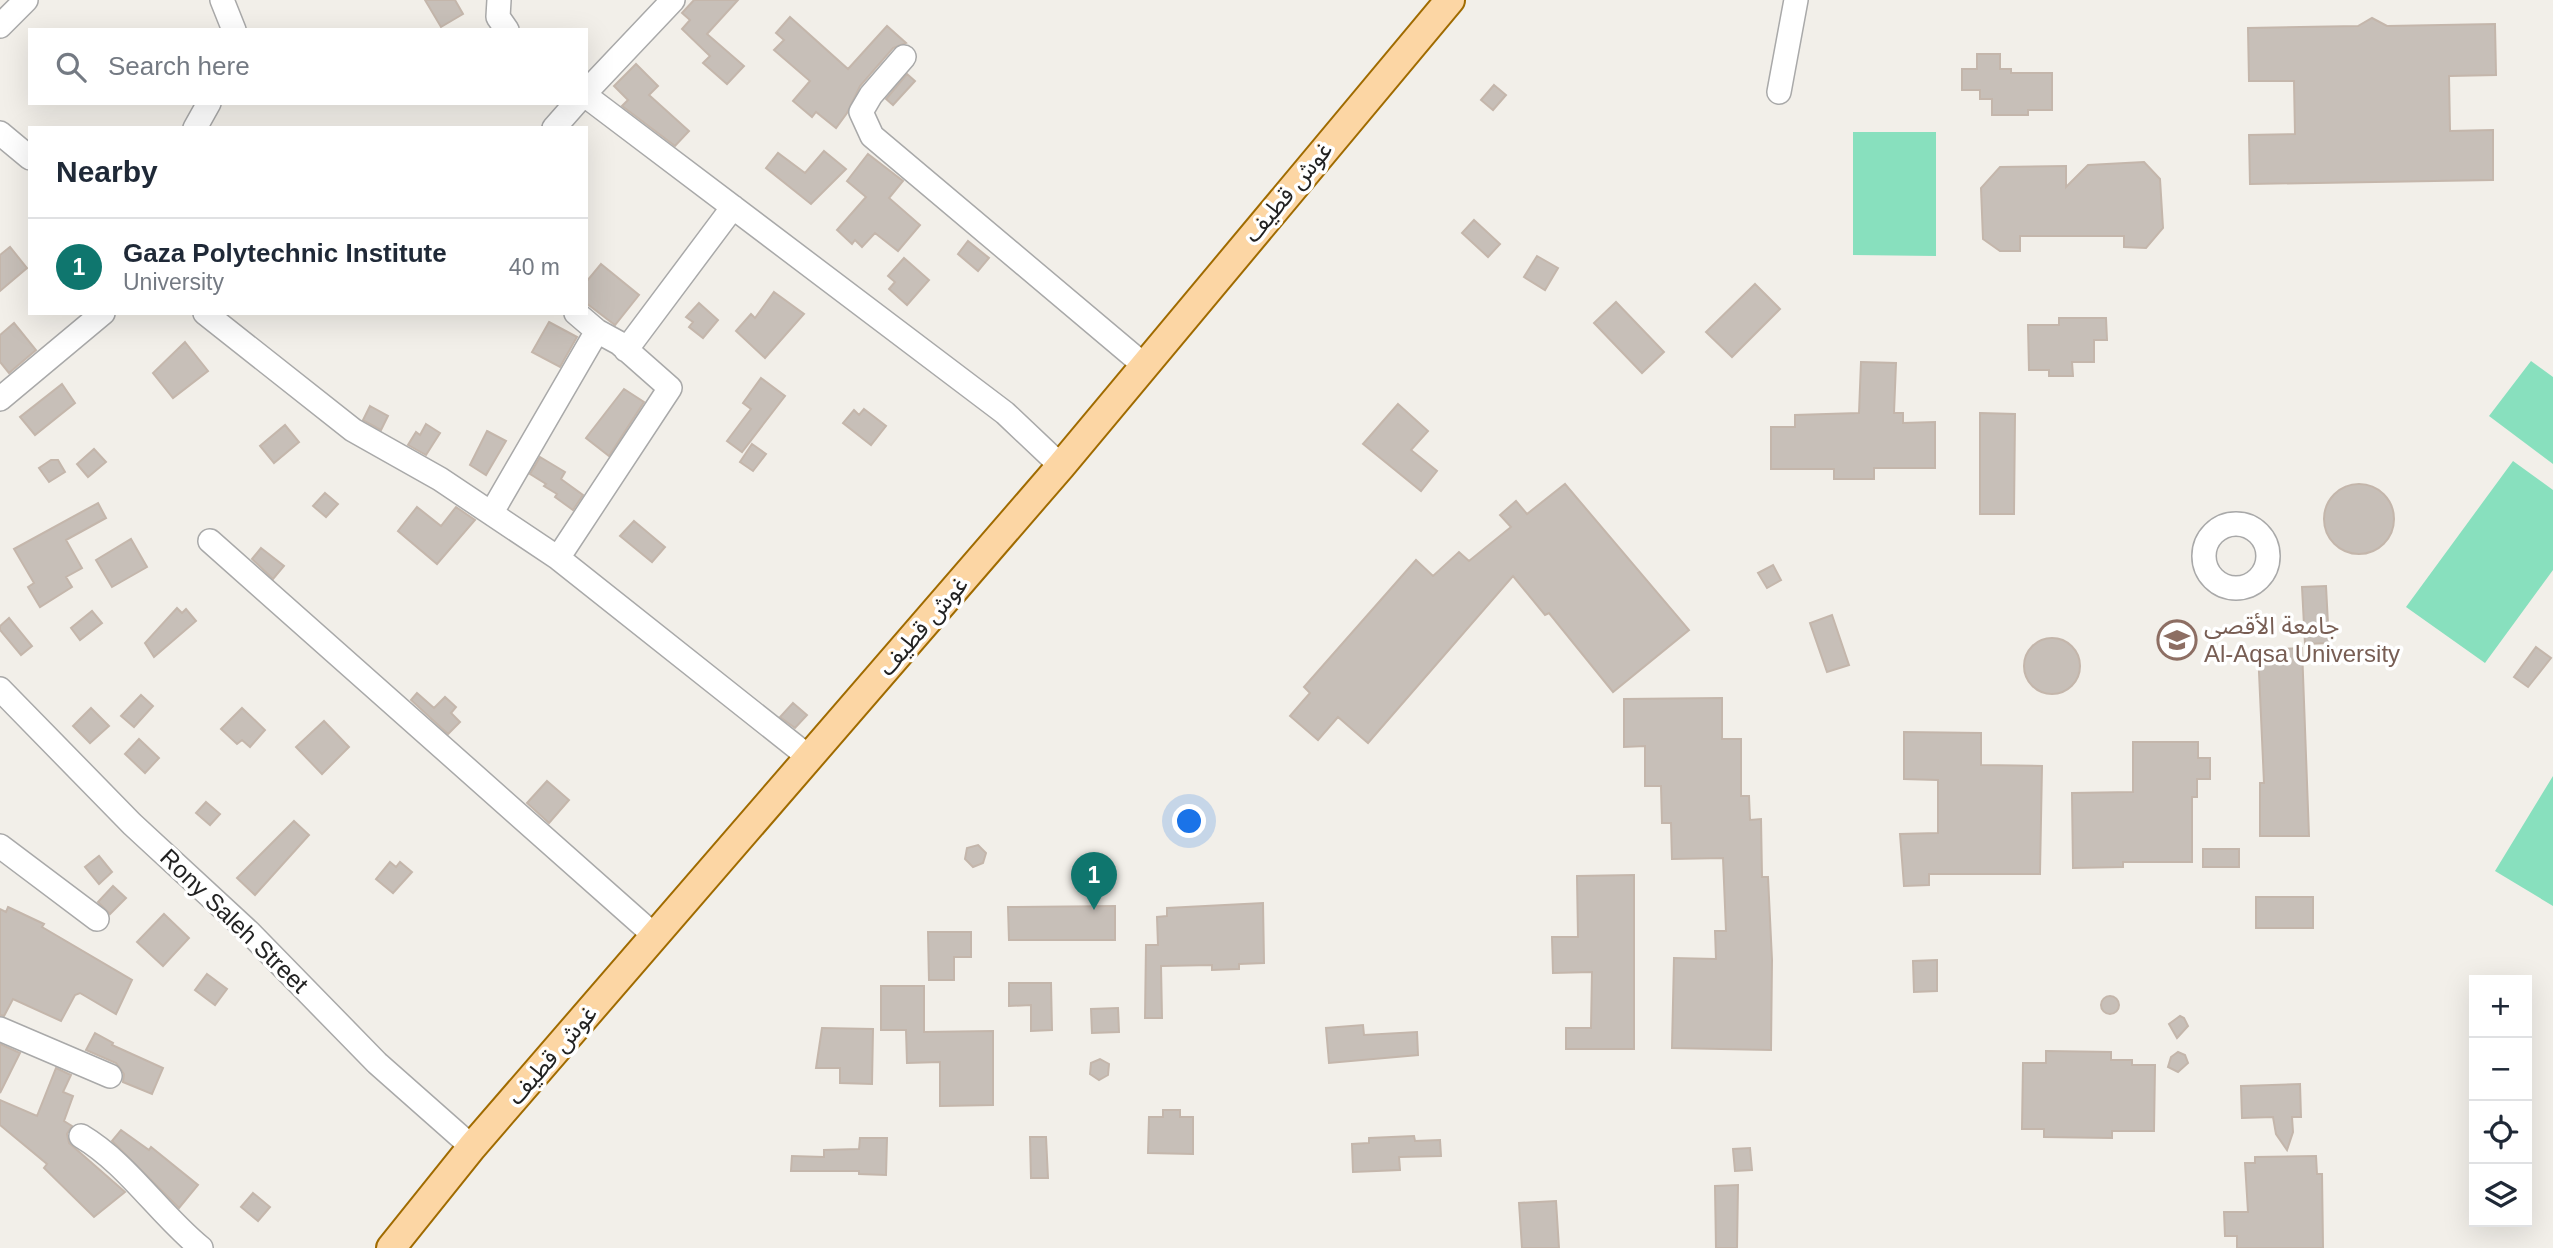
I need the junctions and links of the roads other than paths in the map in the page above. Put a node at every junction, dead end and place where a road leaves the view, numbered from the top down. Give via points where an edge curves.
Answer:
1 (26, 0) edge
2 (222, 0) edge
3 (499, 0) edge
4 (673, 0) edge
5 (1450, 0) edge
6 (1796, 0) edge
7 (0, 26) edge
8 (233, 28) edge
9 (506, 28) edge
10 (904, 57) dead end
11 (588, 92) edge
12 (1779, 92) dead end
13 (588, 96) edge
14 (208, 105) edge
15 (574, 105) edge
16 (196, 126) edge
17 (556, 126) edge
18 (0, 133) edge
19 (28, 156) edge
20 (733, 207) junction
21 (101, 315) edge
22 (208, 315) edge
23 (578, 315) edge
24 (597, 331) junction
25 (626, 349) junction
26 (1145, 366) junction
27 (0, 399) edge
28 (1062, 466) junction
29 (492, 513) junction
30 (210, 541) dead end
31 (558, 558) junction
32 (0, 689) edge
33 (810, 758) junction
34 (0, 846) edge
35 (97, 919) dead end
36 (655, 936) junction
37 (0, 1029) edge
38 (110, 1076) dead end
39 (81, 1136) dead end
40 (472, 1147) junction
41 (201, 1248) edge
42 (391, 1248) edge

1 - 7 street
2 - 8 street
3 - 9 street via 498,17
4 - 11 street
5 - 26 main road, غوش قطيف
6 - 12 street
10 - 26 street via 860,112 872,136
13 - 20 street
14 - 16 street
15 - 17 street
18 - 19 street
20 - 25 street
20 - 28 street via 1005,413
21 - 27 street
22 - 29 street via 353,430
23 - 24 street
24 - 25 street
24 - 29 street
25 - 31 street via 670,388
26 - 28 main road, غوش قطيف
28 - 33 main road, غوش قطيف
29 - 31 street
30 - 36 street
31 - 33 street
32 - 40 street, Rony Saleh Street via 377,1063
33 - 36 main road, غوش قطيف
34 - 35 street
36 - 40 main road, غوش قطيف
37 - 38 street
39 - 41 street via 105,1150
40 - 42 main road, غوش قطيف

